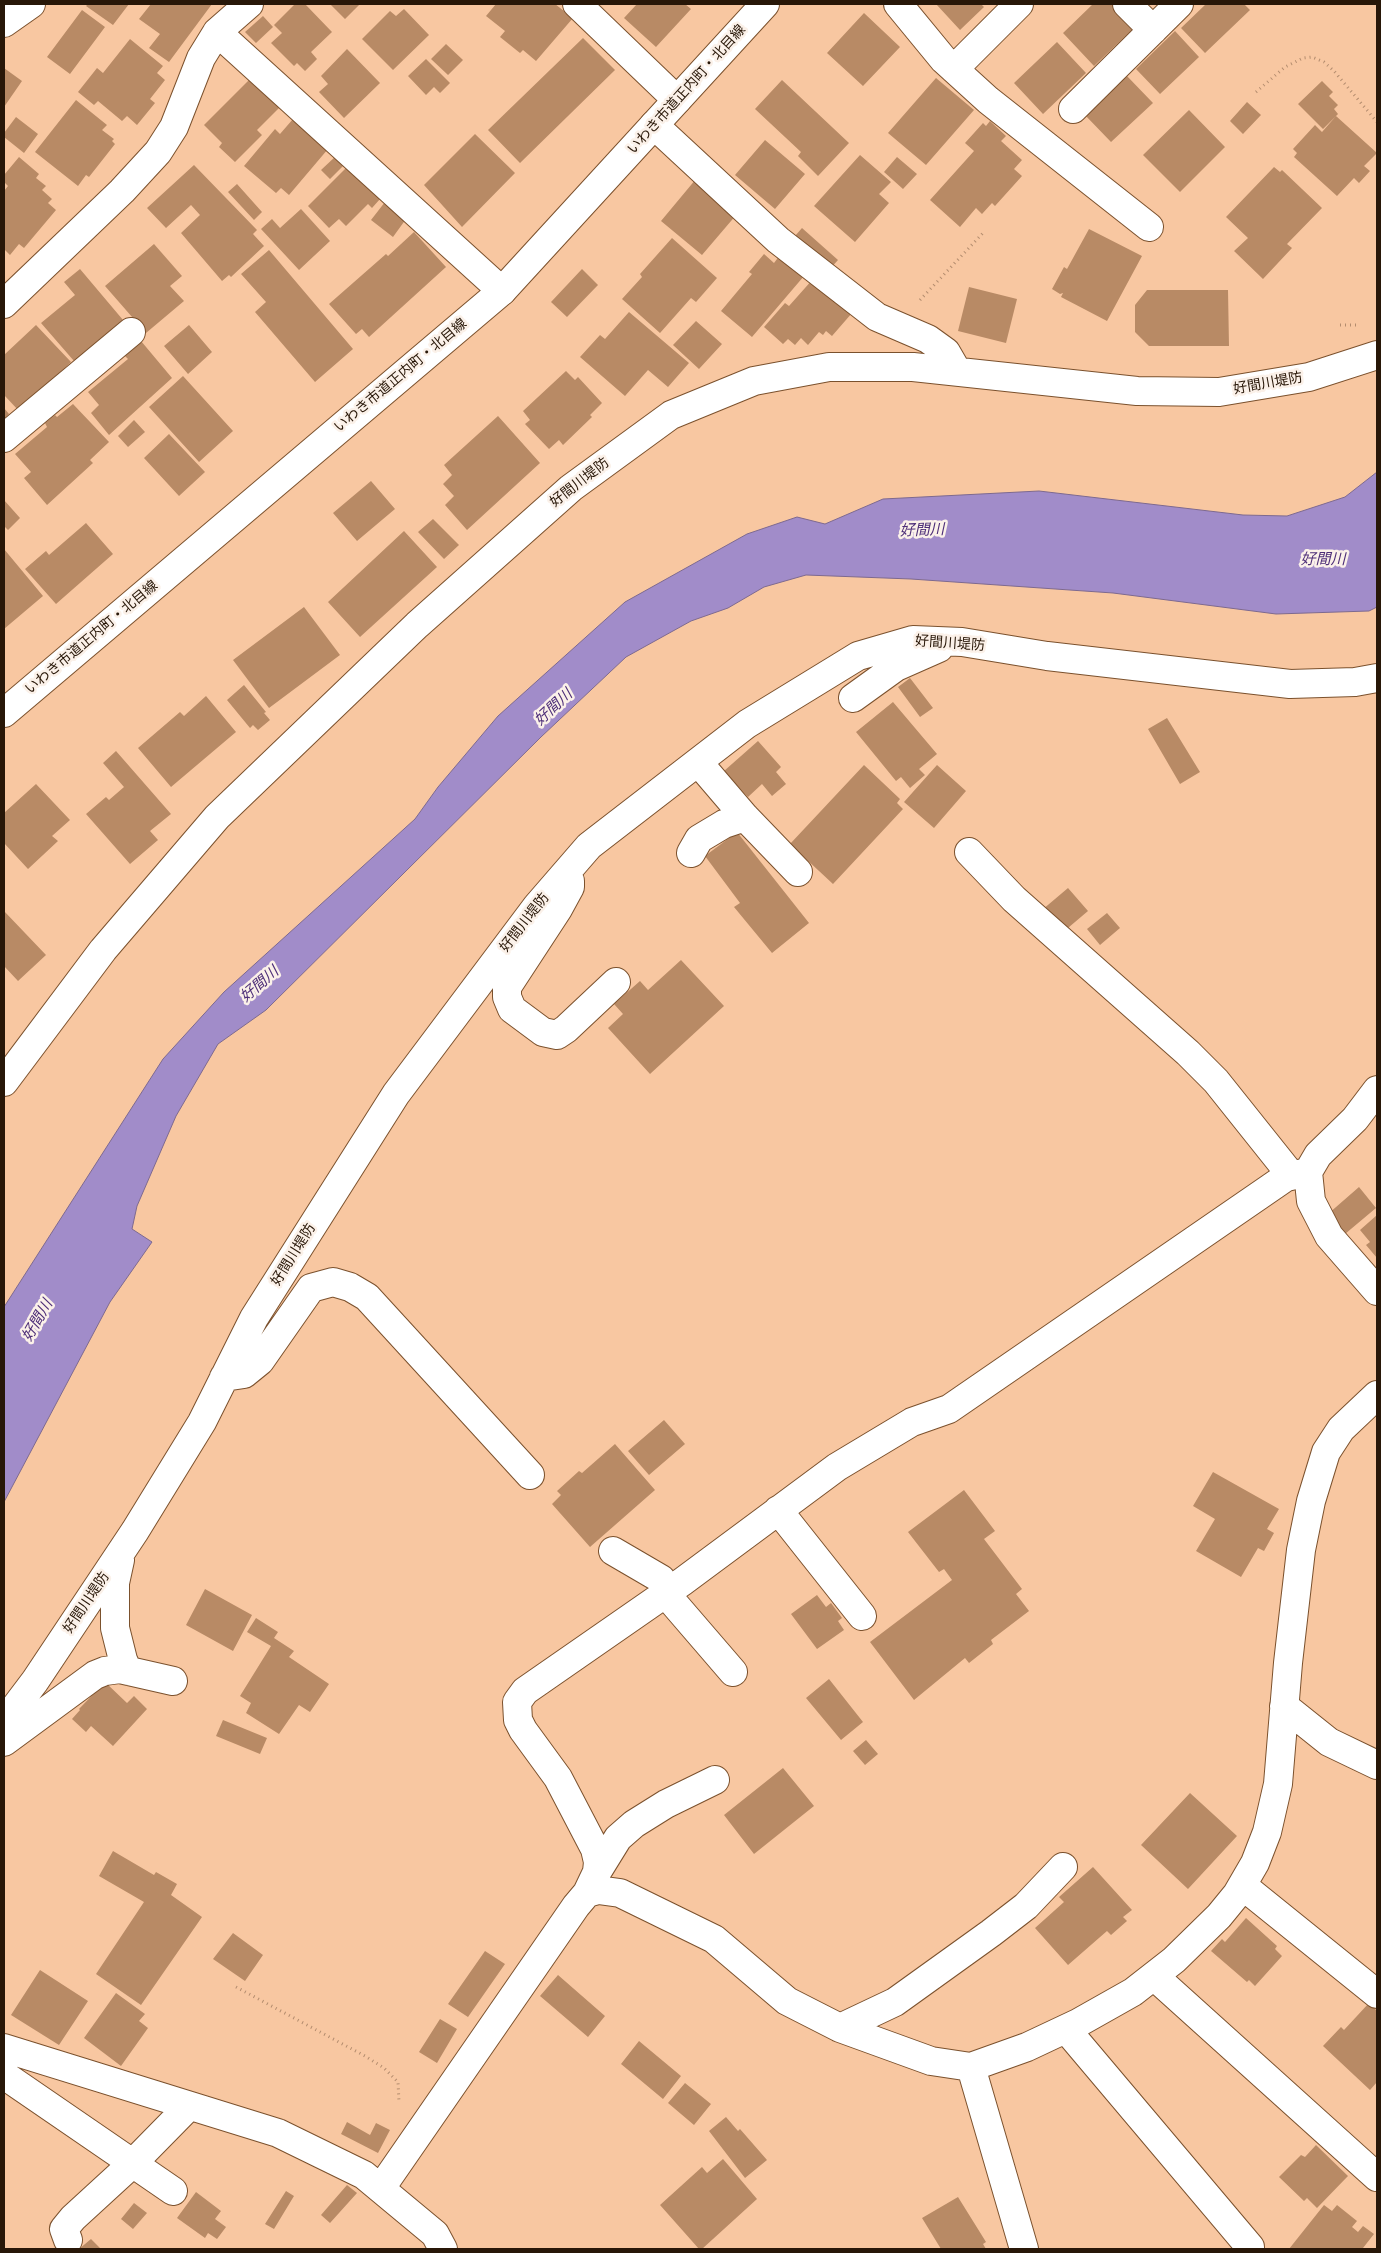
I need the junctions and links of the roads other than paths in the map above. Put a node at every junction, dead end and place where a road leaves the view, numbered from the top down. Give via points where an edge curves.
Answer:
1 (31, 4) edge
2 (249, 4) edge
3 (577, 4) edge
4 (765, 4) edge
5 (898, 4) edge
6 (1019, 4) edge
7 (1127, 4) edge
8 (1179, 4) edge
9 (4, 24) edge
10 (1153, 30) junction
11 (217, 32) junction
12 (954, 68) junction
13 (677, 100) junction
14 (1073, 109) dead end
15 (654, 125) junction
16 (1149, 227) dead end
17 (502, 291) junction
18 (4, 304) edge
19 (131, 332) dead end
20 (1377, 355) edge
21 (957, 371) junction
22 (4, 438) edge
23 (954, 642) junction
24 (1377, 678) edge
25 (853, 698) dead end
26 (4, 713) edge
27 (698, 762) junction
28 (744, 817) junction
29 (969, 852) dead end
30 (691, 853) dead end
31 (571, 867) junction
32 (798, 872) dead end
33 (616, 982) dead end
34 (4, 1082) edge
35 (1377, 1090) edge
36 (1299, 1174) junction
37 (1377, 1291) edge
38 (224, 1377) junction
39 (1377, 1395) edge
40 (530, 1475) dead end
41 (778, 1510) junction
42 (613, 1550) dead end
43 (122, 1551) junction
44 (664, 1593) junction
45 (862, 1616) dead end
46 (128, 1671) junction
47 (733, 1672) dead end
48 (173, 1681) dead end
49 (1284, 1706) junction
50 (4, 1722) edge
51 (4, 1742) edge
52 (1377, 1765) edge
53 (715, 1780) dead end
54 (1063, 1867) dead end
55 (592, 1883) junction
56 (1243, 1886) junction
57 (1154, 1976) junction
58 (1377, 1994) edge
59 (840, 2028) junction
60 (1066, 2029) junction
61 (4, 2048) edge
62 (971, 2067) junction
63 (4, 2075) edge
64 (189, 2106) junction
65 (133, 2163) junction
66 (1377, 2177) edge
67 (380, 2188) junction
68 (173, 2191) dead end
69 (68, 2240) dead end
70 (1250, 2248) dead end
71 (443, 2249) edge
72 (1024, 2249) edge

1 - 9 street
2 - 11 street
3 - 13 street
4 - 13 street, いわき市道正内町・北目線
5 - 12 street
6 - 12 street
7 - 10 street
8 - 10 street
10 - 14 street
11 - 17 street
11 - 18 street via 201,58 174,126 158,152
12 - 16 street via 988,100
13 - 15 street, いわき市道正内町・北目線
15 - 17 street, いわき市道正内町・北目線
15 - 21 street via 778,240 878,317 928,339 946,352
17 - 26 street, いわき市道正内町・北目線
19 - 22 street
20 - 21 street, 好間川堤防 via 1309,377 1219,392 1137,390
21 - 34 street, 好間川堤防 via 913,367 829,367 754,381 671,415 571,488 417,625 217,817 103,950
23 - 24 street, 好間川堤防 via 1290,684
23 - 25 street via 922,653 896,667
23 - 27 street, 好間川堤防 via 913,640 858,656 747,724
27 - 28 street
27 - 31 street, 好間川堤防 via 589,846
28 - 30 street via 699,838
28 - 32 street
29 - 36 street via 1014,899 1195,1060
31 - 33 street via 570,887 507,987 507,997 512,1009 543,1032 557,1035
31 - 38 street, 好間川堤防 via 537,906 396,1094 254,1318
35 - 36 street via 1355,1119
36 - 37 street via 1325,1229
36 - 41 street via 955,1406 912,1422 875,1443
38 - 40 street via 244,1374 260,1361 311,1288 333,1282 350,1287 367,1297
38 - 43 street, 好間川堤防 via 202,1422
39 - 49 street via 1341,1429 1326,1452 1319,1472 1301,1550
41 - 44 street
41 - 45 street
42 - 44 street via 661,1579
43 - 46 street via 115,1584 115,1628
43 - 50 street, 好間川堤防
44 - 47 street
44 - 55 street via 532,1685 517,1702 518,1720 523,1730 558,1778 594,1849 598,1862
46 - 48 street
46 - 51 street via 120,1669 95,1675
49 - 52 street via 1329,1742
49 - 56 street via 1278,1784 1267,1832 1256,1864
53 - 55 street via 634,1824 618,1838
54 - 59 street via 1026,1906 991,1933 895,2002
55 - 59 street via 598,1890 620,1893 708,1936 725,1946 787,2001
55 - 67 street
56 - 57 street via 1219,1916
56 - 58 street
57 - 60 street via 1133,1992
57 - 66 street
59 - 62 street via 931,2061
60 - 62 street
60 - 70 street
61 - 64 street
62 - 72 street
63 - 65 street
64 - 65 street
64 - 67 street via 278,2134 364,2175
65 - 68 street
65 - 69 street via 73,2218 64,2229
67 - 71 street via 436,2234

